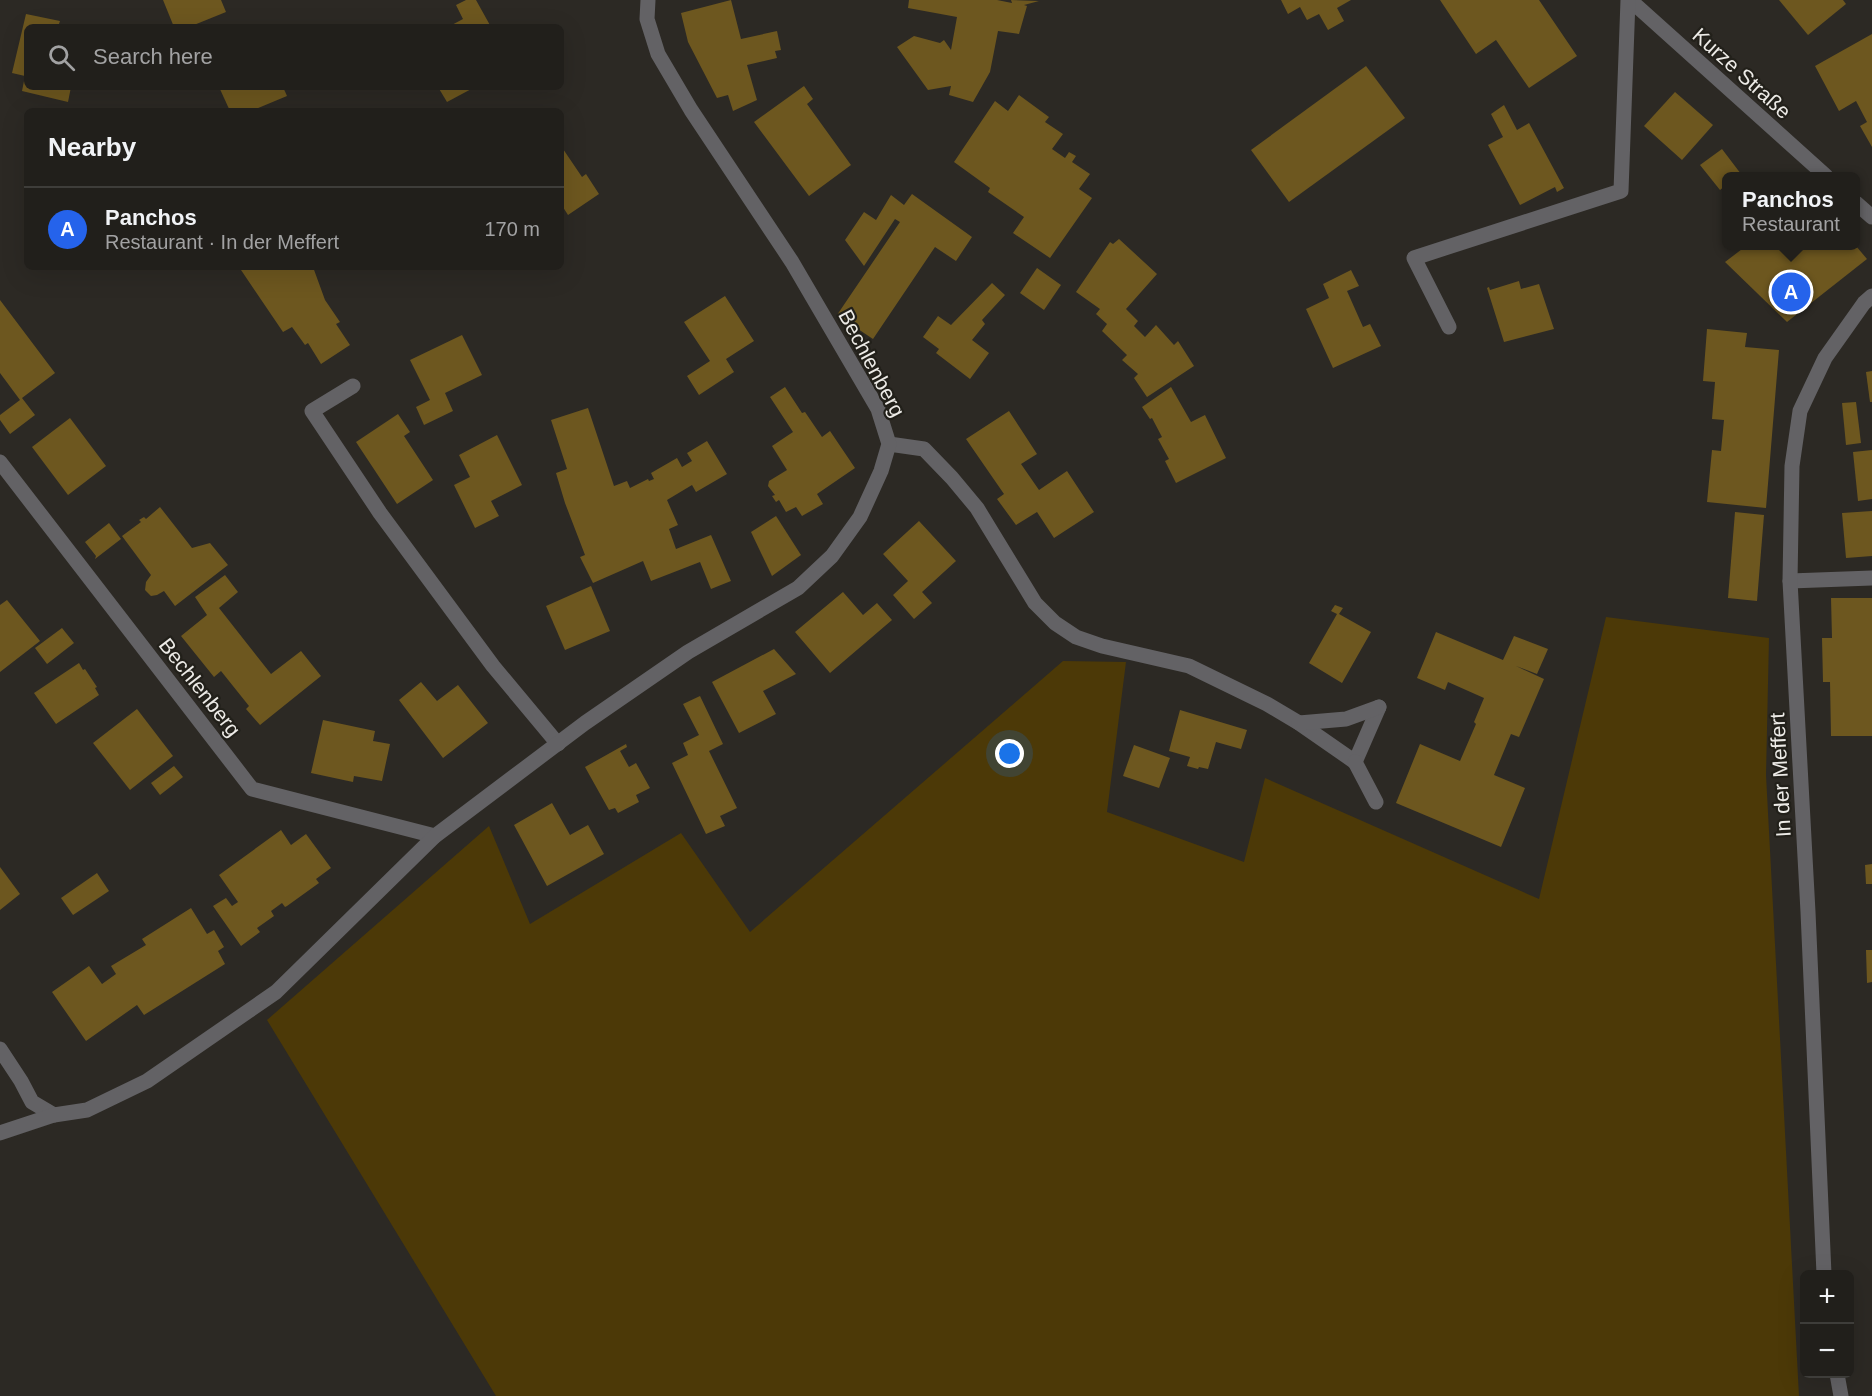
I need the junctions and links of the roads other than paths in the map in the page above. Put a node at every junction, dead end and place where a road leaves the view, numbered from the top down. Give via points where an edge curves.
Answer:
1 (648, 0) edge
2 (1629, 0) edge
3 (1820, 172) edge
4 (1860, 206) edge
5 (1872, 217) edge
6 (1872, 296) edge
7 (1449, 327) dead end
8 (352, 386) dead end
9 (889, 444) junction
10 (0, 462) edge
11 (1872, 578) edge
12 (1790, 581) junction
13 (1299, 723) junction
14 (558, 744) junction
15 (1355, 762) junction
16 (1376, 801) dead end
17 (435, 836) junction
18 (0, 1049) edge
19 (54, 1115) junction
20 (0, 1132) edge
21 (1824, 1270) edge
22 (1838, 1378) edge
23 (1841, 1396) edge

1 - 9 street, Bechlenberg via 647,19 658,54 849,357 878,409
2 - 3 street, Kurze Straße
2 - 7 street via 1621,191 1414,258
4 - 5 street
6 - 12 street, In der Meffert via 1825,358 1800,411 1791,466
8 - 14 street via 312,411 380,513 493,666
9 - 13 street via 924,449 952,478 977,508 1035,603 1055,623 1076,637 1102,646 1189,666
9 - 14 street, Bechlenberg via 860,517 832,556 798,588 688,652
10 - 17 street, Bechlenberg via 252,789
11 - 12 street
12 - 21 street, In der Meffert
13 - 15 street
13 - 15 street via 1346,719 1379,707
14 - 17 street, Bechlenberg
15 - 16 street
17 - 19 street, Bechlenberg via 276,992 147,1081 87,1110
18 - 19 street via 32,1102
19 - 20 street, Bechlenberg
22 - 23 street

